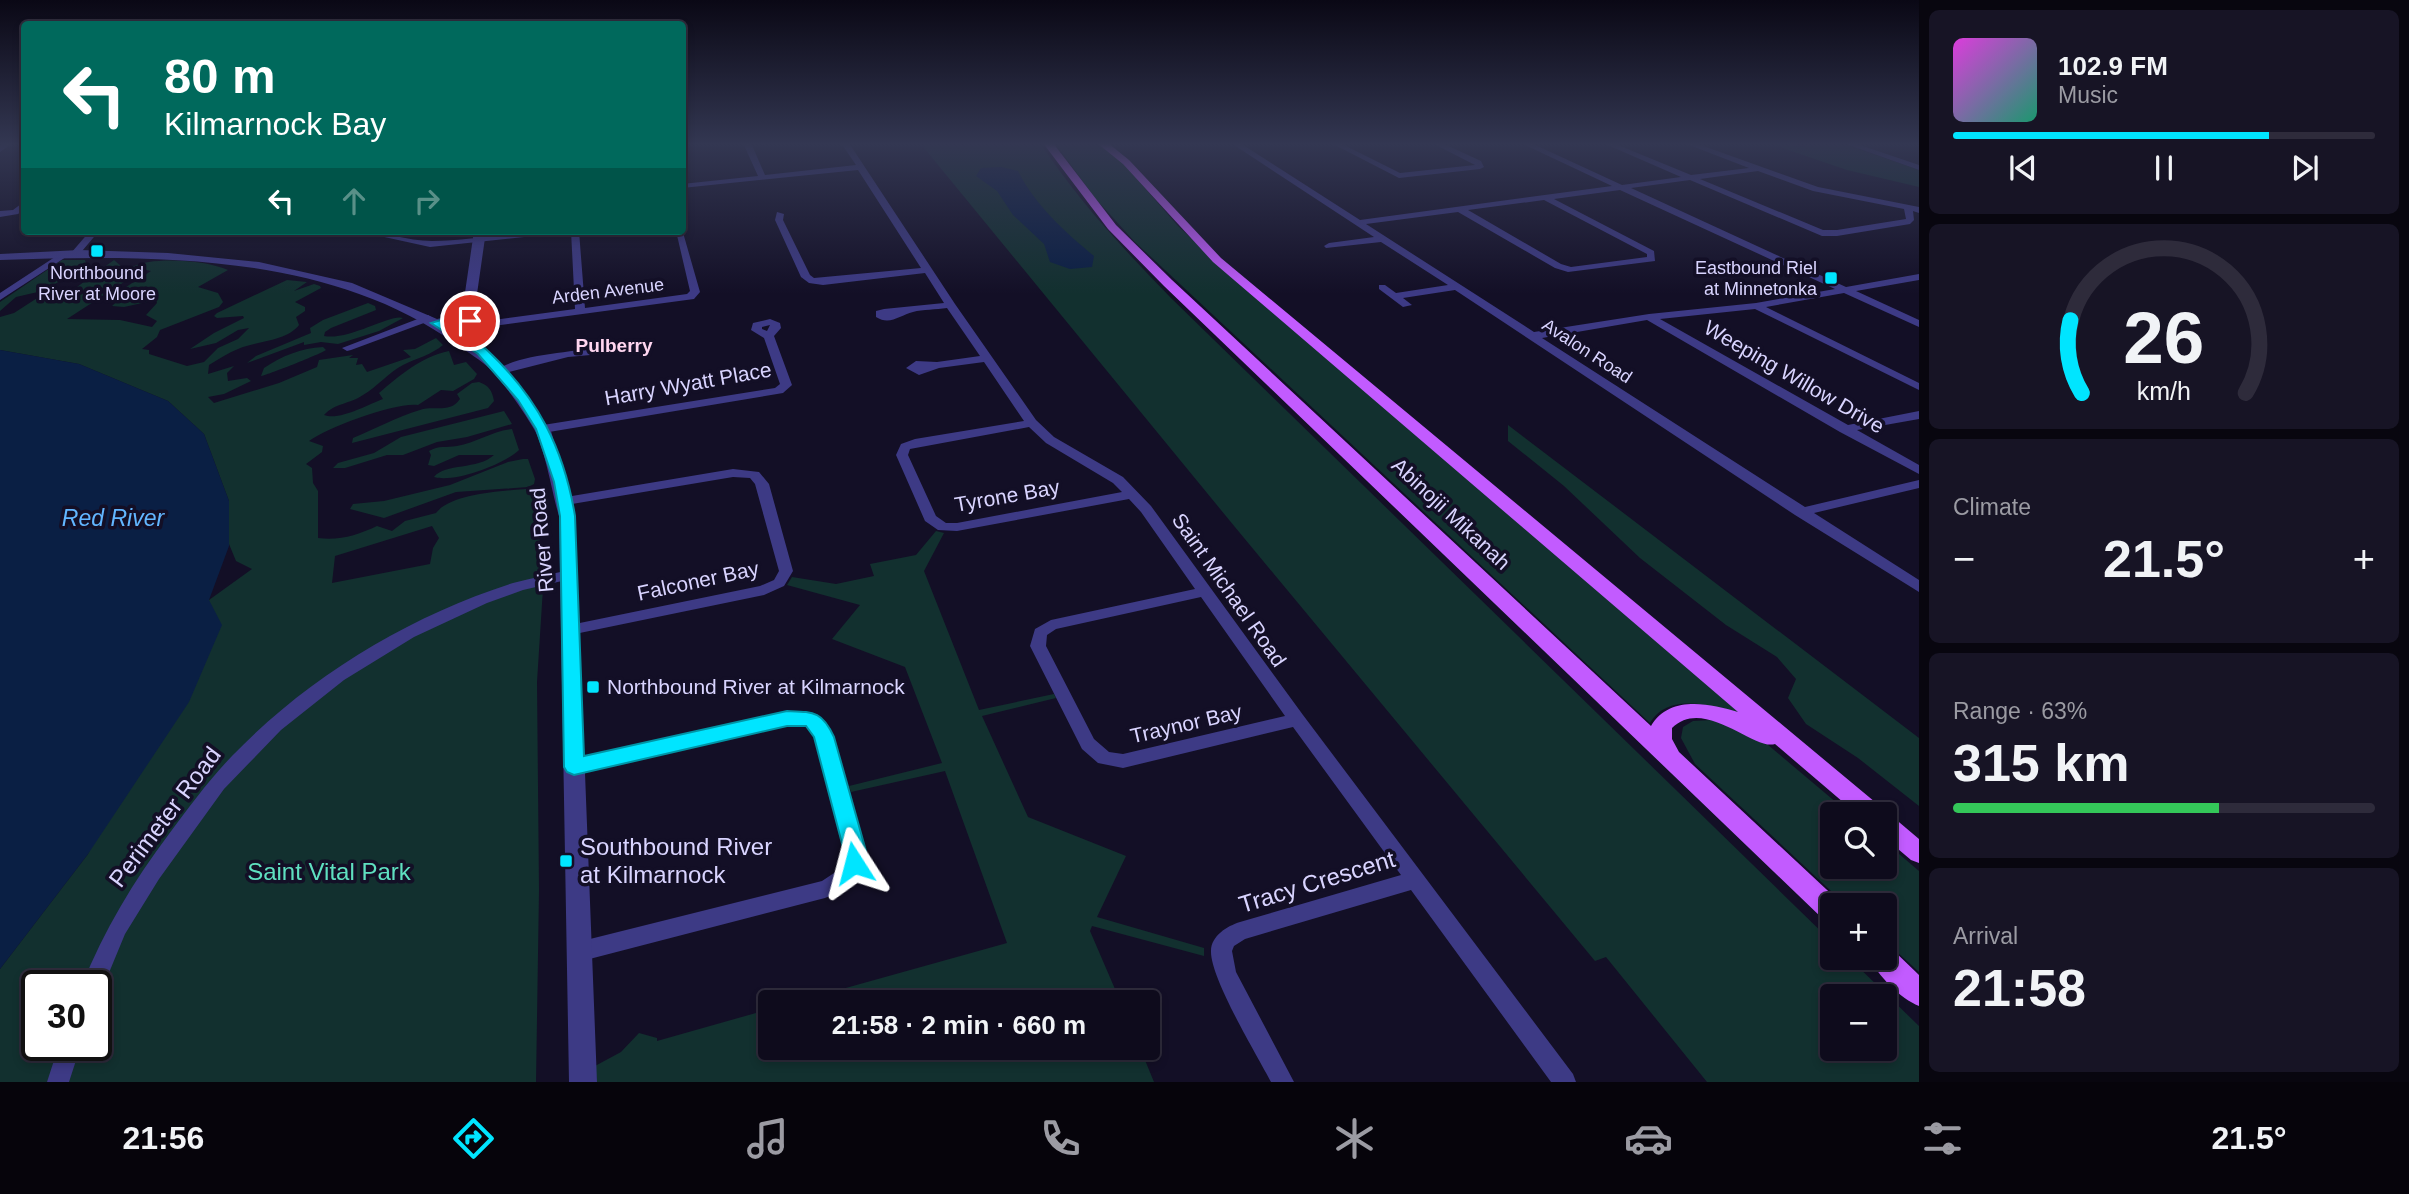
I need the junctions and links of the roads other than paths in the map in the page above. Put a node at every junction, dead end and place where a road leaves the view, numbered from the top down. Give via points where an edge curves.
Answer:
1 (878, 193) edge
2 (1086, 193) edge
3 (1155, 193) edge
4 (1312, 193) edge
5 (1572, 193) edge
6 (1637, 193) edge
7 (1727, 193) edge
8 (1835, 193) edge
9 (1545, 197) junction
10 (21, 208) edge
11 (1908, 208) junction
12 (1459, 209) junction
13 (1919, 210) edge
14 (0, 214) edge
15 (780, 214) dead end
16 (1356, 222) junction
17 (91, 235) edge
18 (380, 235) edge
19 (479, 235) edge
20 (575, 235) edge
21 (681, 235) edge
22 (1382, 239) junction
23 (1329, 246) dead end
24 (69, 255) junction
25 (0, 257) edge
26 (927, 270) junction
27 (1919, 277) edge
28 (1382, 287) dead end
29 (1457, 287) junction
30 (1846, 290) junction
31 (1395, 296) junction
32 (0, 297) edge
33 (950, 305) junction
34 (1407, 305) dead end
35 (1756, 306) junction
36 (906, 311) dead end
37 (580, 312) junction
38 (468, 315) junction
39 (1649, 317) junction
40 (433, 320) junction
41 (1919, 324) edge
42 (769, 336) dead end
43 (1532, 336) junction
44 (348, 348) dead end
45 (607, 348) dead end
46 (987, 358) junction
47 (937, 365) dead end
48 (501, 371) junction
49 (1919, 387) edge
50 (1919, 415) edge
51 (1032, 423) junction
52 (543, 429) junction
53 (1844, 429) junction
54 (1919, 471) edge
55 (1919, 484) edge
56 (1133, 494) junction
57 (566, 501) junction
58 (1800, 512) junction
59 (570, 575) junction
60 (1919, 587) edge
61 (1203, 592) junction
62 (570, 630) junction
63 (1297, 720) junction
64 (1675, 762) junction
65 (574, 767) junction
66 (1846, 802) edge
67 (1859, 802) edge
68 (1897, 834) edge
69 (1897, 845) edge
70 (1919, 853) edge
71 (1919, 862) edge
72 (1415, 880) junction
73 (1820, 900) edge
74 (578, 952) junction
75 (99, 970) edge
76 (1895, 970) edge
77 (1919, 993) edge
78 (65, 1061) edge
79 (58, 1082) edge
80 (583, 1082) edge
81 (1283, 1082) edge
82 (1565, 1082) edge

1 - 26 street, Saint Michael Road
2 - 64 main road, Abinojii Mikanah via 1112,227 1168,283
3 - 67 main road, Abinojii Mikanah via 1217,260
4 - 16 street, Avalon Road
5 - 9 street
6 - 30 street
7 - 11 street via 1822,233 1907,222
8 - 11 street
9 - 12 street
9 - 12 street via 1651,253 1652,259 1571,270
10 - 14 street
11 - 13 street
12 - 16 street
15 - 26 street via 806,277 812,281
16 - 22 street, Avalon Road
17 - 24 street
18 - 19 street via 423,244
19 - 38 street
20 - 37 street
21 - 37 street, Arden Avenue via 694,294 685,299
22 - 23 street
22 - 29 street, Avalon Road
24 - 25 street, River Road
24 - 32 street
24 - 40 street, River Road via 177,257 285,271 373,294
26 - 33 street, Saint Michael Road
27 - 30 street
28 - 31 street
29 - 31 street
29 - 43 street, Avalon Road
30 - 35 street
30 - 41 street
31 - 34 street
33 - 36 street
33 - 46 street, Saint Michael Road
35 - 39 street
35 - 49 street
37 - 38 street, Arden Avenue via 479,325 472,324
38 - 40 street
39 - 43 street
39 - 53 street, Weeping Willow Drive
40 - 44 street
40 - 48 street, River Road via 471,343
42 - 52 street, Harry Wyatt Place via 786,381 779,391
43 - 58 street, Avalon Road
45 - 48 street via 539,359
46 - 47 street
46 - 51 street, Saint Michael Road
48 - 52 street, River Road
50 - 53 street
51 - 56 street, Saint Michael Road via 1050,440 1109,473
51 - 56 street, Tyrone Bay via 905,447 902,455 930,518 943,527 957,527
52 - 57 street, River Road
53 - 54 street, Weeping Willow Drive
55 - 58 street
56 - 61 street, Saint Michael Road
57 - 59 street, River Road
57 - 62 street, Falconer Bay via 751,473 760,479 786,571 779,583 765,590
58 - 60 street, Avalon Road
59 - 62 street, River Road
59 - 75 street, Perimeter Road via 518,587 428,625 314,694 248,751 215,789 149,876 118,927
61 - 63 street, Saint Michael Road
61 - 63 street, Traynor Bay via 1051,625 1040,633 1038,646 1088,744 1104,758 1123,761
62 - 65 street, River Road
63 - 72 street, Saint Michael Road
64 - 66 main road via 1659,731 1669,718 1690,712 1727,717 1766,736
64 - 73 main road, Abinojii Mikanah
65 - 74 street, River Road
65 - 74 street via 787,718 811,719 824,737 855,851 848,875 825,889
68 - 70 main road
69 - 71 main road
72 - 81 street, Tracy Crescent via 1240,931 1227,939 1221,950 1226,974
72 - 82 street, Saint Michael Road
74 - 80 street, River Road
76 - 77 main road
78 - 79 street

